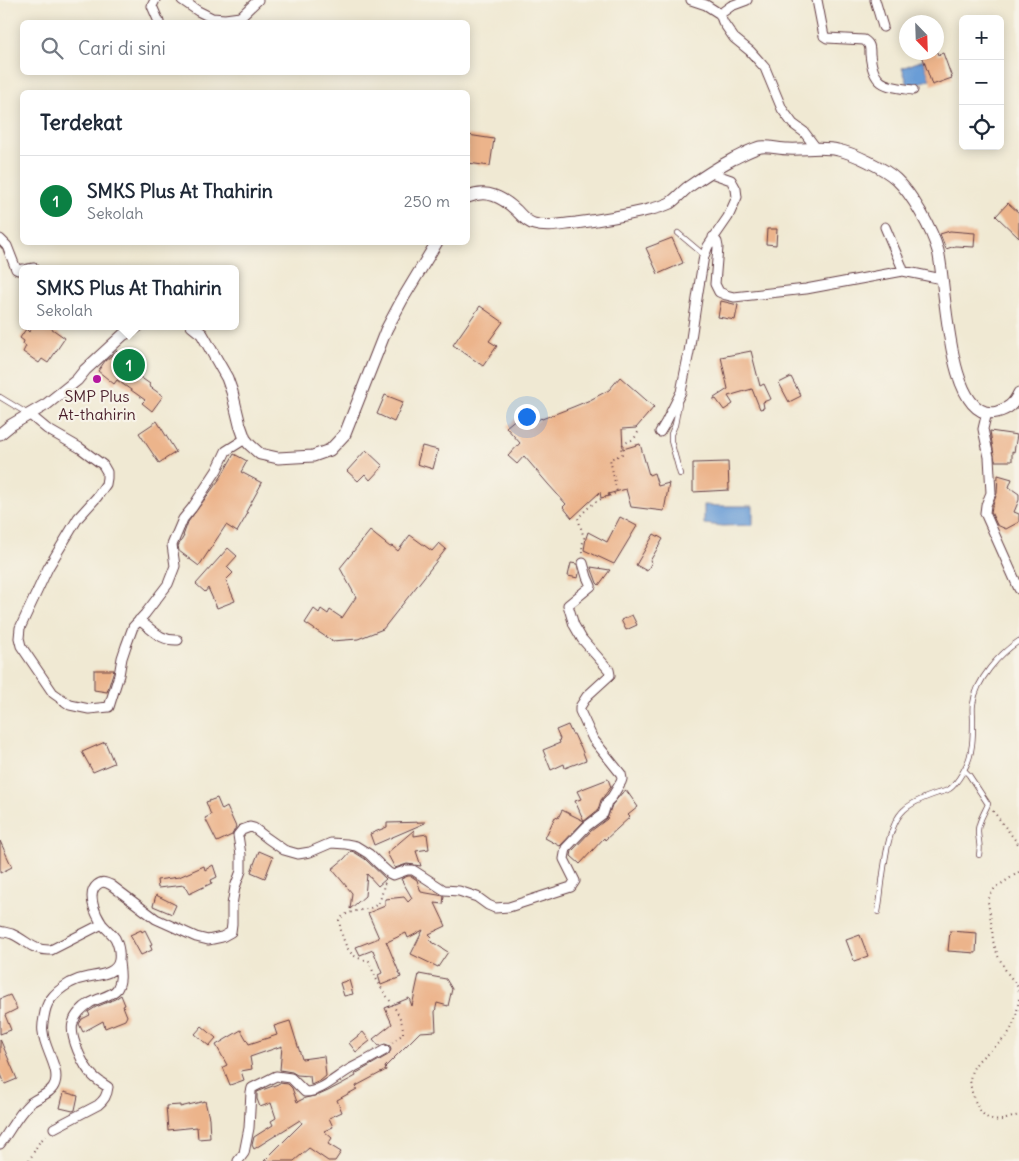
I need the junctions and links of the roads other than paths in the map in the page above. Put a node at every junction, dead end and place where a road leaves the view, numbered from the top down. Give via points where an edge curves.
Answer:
1 (155, 0) edge
2 (182, 0) edge
3 (258, 0) edge
4 (691, 0) edge
5 (748, 0) edge
6 (818, 0) edge
7 (875, 0) edge
8 (720, 14) junction
9 (159, 20) edge
10 (882, 27) dead end
11 (913, 90) dead end
12 (816, 148) junction
13 (710, 173) junction
14 (470, 196) edge
15 (884, 227) dead end
16 (678, 233) dead end
17 (714, 237) junction
18 (0, 239) edge
19 (435, 245) edge
20 (704, 256) junction
21 (19, 270) edge
22 (902, 271) junction
23 (942, 279) junction
24 (131, 330) edge
25 (197, 330) edge
26 (681, 392) junction
27 (1019, 393) edge
28 (0, 397) edge
29 (987, 412) junction
30 (29, 414) junction
31 (660, 432) dead end
32 (0, 434) edge
33 (245, 438) junction
34 (680, 474) dead end
35 (583, 563) road end
36 (1019, 589) edge
37 (139, 620) junction
38 (178, 640) dead end
39 (1019, 641) edge
40 (964, 770) junction
41 (979, 855) dead end
42 (878, 912) dead end
43 (102, 924) junction
44 (0, 931) edge
45 (119, 962) junction
46 (385, 1050) road end
47 (54, 1128) road end
48 (0, 1144) edge
49 (238, 1161) edge

1 - 9 street via 152,6
2 - 3 street via 212,18 225,20 240,17
4 - 8 street
5 - 8 street
6 - 11 street via 824,36 868,42 879,81
7 - 10 street
8 - 12 street via 734,38 765,68 787,116
12 - 13 street via 787,150 759,147
12 - 23 street via 838,150 854,156 896,179 911,197 932,234 939,252
13 - 14 street via 669,203 552,226 524,219 498,196
13 - 17 street via 731,180 737,197
15 - 22 street
16 - 20 lane
17 - 20 street
17 - 22 street via 718,248 715,284 726,296 806,289
18 - 21 street
19 - 33 street via 386,330 345,434 330,450 313,456 278,458 260,454
20 - 26 street
22 - 23 street
23 - 29 street via 946,318 960,381 976,407
24 - 30 street via 77,380
25 - 33 street via 228,378
26 - 31 street
26 - 34 lane via 671,434
27 - 29 street via 1008,408
28 - 30 lane
29 - 36 street via 983,429 991,493 985,514
30 - 32 street
30 - 37 street via 103,465 107,478 48,568 20,628 18,638 21,646 53,693 70,705 89,709 109,707 128,638
33 - 37 street via 226,451 183,520 172,545 175,566 168,584
35 - 43 street via 591,586 568,605 582,639 609,670 610,676 587,696 580,711 593,739 622,779 603,814 566,848 564,859 574,880 568,888 509,907 495,908 471,894 444,890 414,870 388,873 370,854 356,846 331,843 298,854 284,850 250,828 238,835 241,870 232,905 231,932 208,940 196,937 156,919 104,882 94,887 92,894
37 - 38 street via 158,635
39 - 40 lane via 992,666 979,687 972,705 970,759
40 - 41 lane via 988,804 978,827
40 - 42 lane via 951,788 903,810 894,825 883,868
43 - 44 street via 51,950 42,950 13,934
43 - 45 street via 114,937 120,952
45 - 47 street via 119,986 90,1002 72,1025 82,1058 93,1076 108,1087 107,1094 98,1105
45 - 48 street via 103,975 70,983 49,1000 42,1032 56,1082 52,1089 22,1111
46 - 49 street via 311,1092 305,1092 291,1078 276,1076 252,1088 249,1128 244,1153

